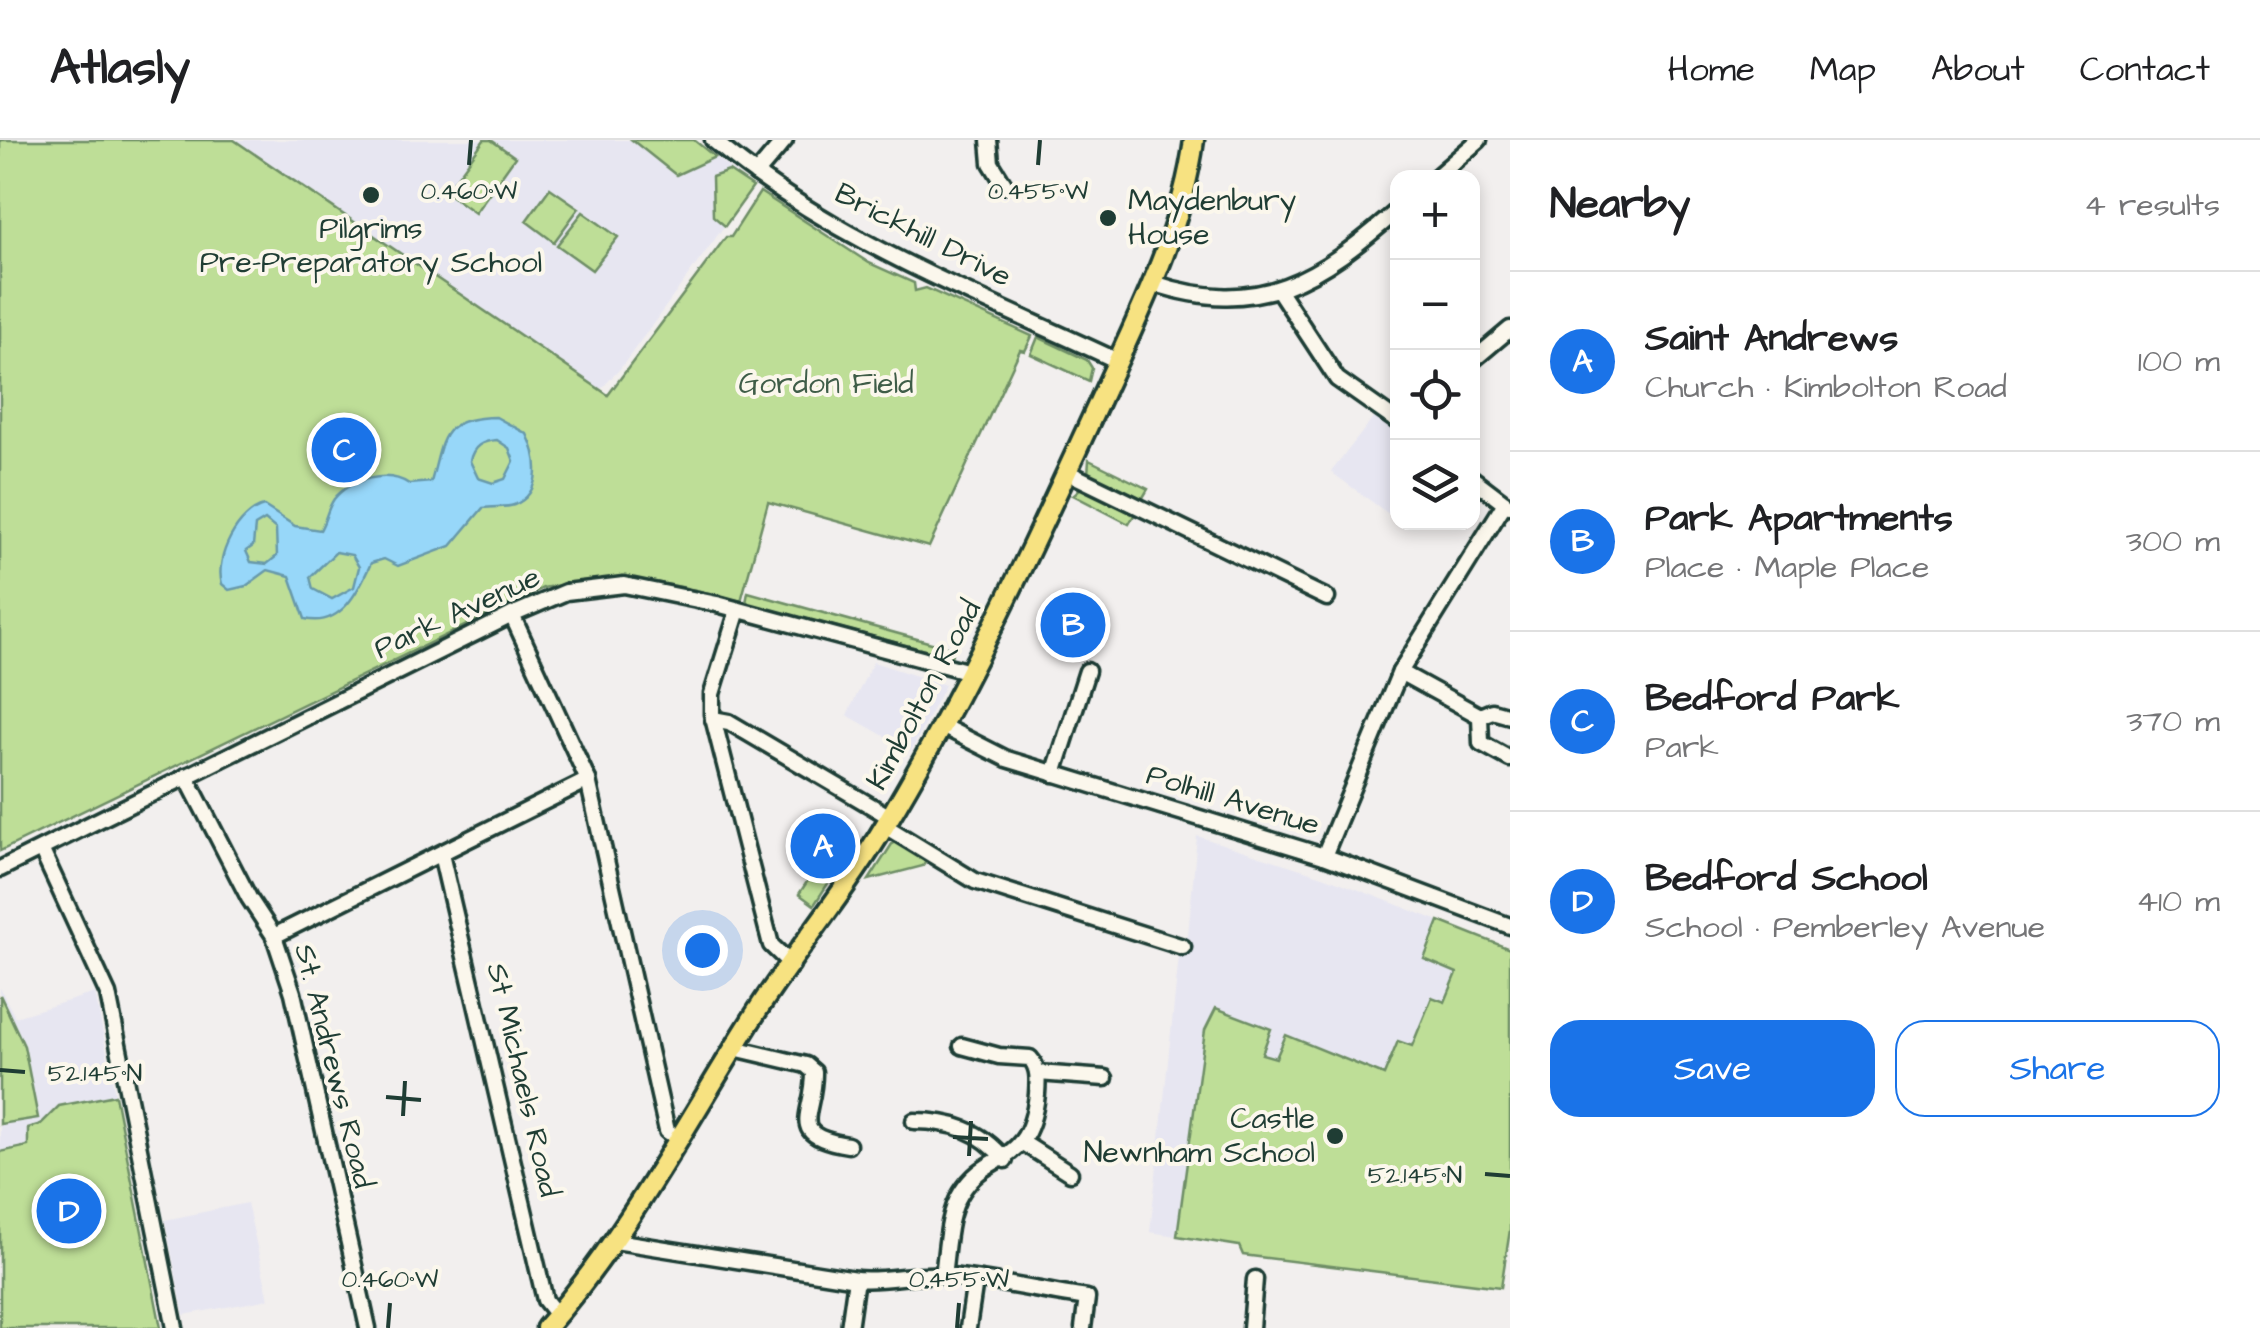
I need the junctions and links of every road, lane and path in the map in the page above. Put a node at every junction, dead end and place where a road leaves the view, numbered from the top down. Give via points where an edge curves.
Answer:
1 (713, 140) edge
2 (784, 140) edge
3 (988, 140) edge
4 (1194, 140) edge
5 (1479, 140) edge
6 (1444, 170) edge
7 (756, 174) junction
8 (1004, 184) dead end
9 (1390, 216) edge
10 (1153, 283) junction
11 (1280, 292) junction
12 (1510, 329) edge
13 (1480, 354) edge
14 (1118, 361) junction
15 (1390, 416) edge
16 (1067, 472) junction
17 (1480, 484) edge
18 (1508, 505) edge
19 (1327, 598) dead end
20 (738, 610) junction
21 (512, 615) junction
22 (1087, 671) dead end
23 (970, 672) junction
24 (1400, 672) junction
25 (1480, 716) junction
26 (1510, 716) edge
27 (713, 719) junction
28 (942, 726) junction
29 (1510, 760) edge
30 (1054, 774) junction
31 (186, 776) junction
32 (588, 780) junction
33 (887, 822) junction
34 (41, 849) junction
35 (441, 854) junction
36 (1324, 856) junction
37 (0, 869) edge
38 (1510, 926) edge
39 (274, 936) junction
40 (1182, 947) dead end
41 (792, 965) junction
42 (962, 1046) dead end
43 (734, 1048) junction
44 (1038, 1073) junction
45 (1105, 1078) dead end
46 (914, 1120) dead end
47 (678, 1138) junction
48 (1023, 1144) junction
49 (848, 1146) dead end
50 (1005, 1160) junction
51 (1070, 1173) dead end
52 (616, 1242) junction
53 (943, 1275) junction
54 (856, 1278) junction
55 (1255, 1279) dead end
56 (975, 1281) junction
57 (552, 1322) edge
58 (175, 1328) edge
59 (368, 1328) edge
60 (848, 1328) edge
61 (968, 1328) edge
62 (1083, 1328) edge
63 (1251, 1328) edge

1 - 7 street, Brickhill Drive
2 - 7 street
3 - 8 street via 991,163
4 - 10 main road, Kimbolton Road via 1188,180
5 - 6 street
7 - 14 street, Brickhill Drive via 875,246
9 - 11 street via 1324,269
10 - 11 street via 1237,296
10 - 14 main road, Kimbolton Road
11 - 15 street via 1337,379
12 - 13 street
14 - 16 main road, Kimbolton Road
16 - 19 street
16 - 23 main road, Kimbolton Road
17 - 18 street
18 - 24 street
20 - 21 street, Park Avenue via 624,584 566,592
20 - 23 street, Park Avenue
20 - 27 street via 712,694
21 - 31 street, Park Avenue
21 - 32 street
22 - 30 street
23 - 28 main road, Kimbolton Road
24 - 25 street
24 - 36 street
25 - 26 street
25 - 29 street via 1481,743
27 - 33 street via 729,722
27 - 41 street via 771,945
28 - 30 street, Polhill Avenue
28 - 33 main road, Kimbolton Road
30 - 36 street, Polhill Avenue
31 - 34 street, Park Avenue
31 - 39 street, St. Andrews Road
32 - 35 street
32 - 47 street via 667,1131
33 - 40 street via 975,881
33 - 41 main road, Kimbolton Road
34 - 37 street, Park Avenue
34 - 58 street via 108,994
35 - 39 street
35 - 57 street, St Michaels Road
36 - 38 street, Polhill Avenue
39 - 59 street, St. Andrews Road via 293,993
41 - 43 main road, Kimbolton Road
42 - 44 street via 1030,1058
43 - 47 main road, Kimbolton Road
43 - 49 street via 806,1065 814,1072 806,1126 814,1136
44 - 45 street
44 - 48 street
46 - 50 street via 975,1133
47 - 52 main road, Kimbolton Road
48 - 50 street
48 - 51 street
50 - 53 street via 962,1191
52 - 54 street
52 - 57 main road, Kimbolton Road
53 - 54 street
53 - 56 street
54 - 60 street
55 - 63 street
56 - 61 street
56 - 62 street via 1087,1298

